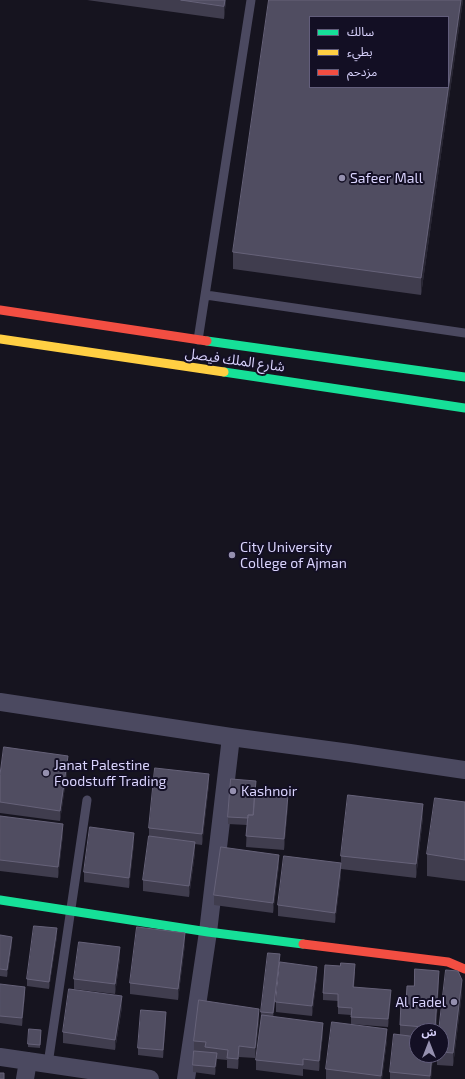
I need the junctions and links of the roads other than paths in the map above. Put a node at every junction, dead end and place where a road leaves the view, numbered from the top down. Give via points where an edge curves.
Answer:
1 (251, 0) edge
2 (206, 295) junction
3 (0, 310) edge
4 (465, 333) edge
5 (0, 339) edge
6 (198, 340) junction
7 (440, 373) junction
8 (465, 377) edge
9 (446, 384) dead end
10 (444, 396) dead end
11 (435, 404) junction
12 (465, 408) edge
13 (0, 702) edge
14 (232, 737) junction
15 (465, 770) edge
16 (87, 800) dead end
17 (0, 900) edge
18 (71, 911) junction
19 (208, 932) junction
20 (457, 960) edge
21 (465, 969) edge
22 (0, 1057) edge
23 (28, 1061) junction
24 (48, 1064) junction
25 (25, 1079) edge
26 (150, 1079) edge
27 (186, 1079) edge

1 - 2 lane
2 - 4 lane
2 - 6 lane
3 - 6 street, شارع الملك فيصل
5 - 11 street, شارع الملك فيصل
6 - 7 street, شارع الملك فيصل
7 - 8 street, شارع الملك فيصل
7 - 9 street
10 - 11 street
11 - 12 street, شارع الملك فيصل
13 - 14 street
14 - 15 street
14 - 19 street
16 - 18 lane
17 - 18 street
18 - 19 street
18 - 24 lane
19 - 20 street
19 - 27 street
20 - 21 street
22 - 23 street
23 - 24 street
23 - 25 street
24 - 26 street

